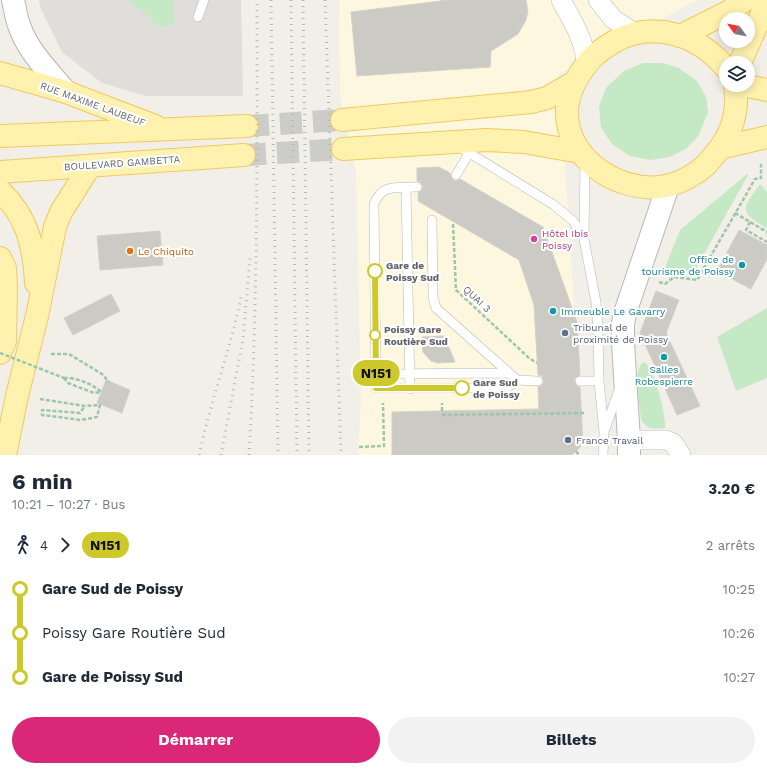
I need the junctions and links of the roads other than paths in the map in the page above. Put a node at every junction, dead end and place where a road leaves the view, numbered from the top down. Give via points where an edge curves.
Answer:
1 (13, 0) edge
2 (204, 0) edge
3 (561, 0) edge
4 (598, 0) edge
5 (745, 0) edge
6 (767, 2) edge
7 (198, 17) dead end
8 (635, 33) junction
9 (680, 36) junction
10 (743, 56) edge
11 (719, 60) edge
12 (0, 73) edge
13 (580, 74) junction
14 (755, 88) edge
15 (767, 90) edge
16 (66, 92) junction
17 (737, 92) edge
18 (342, 120) tunnel mouth
19 (248, 126) tunnel mouth
20 (164, 129) junction
21 (0, 136) edge
22 (767, 137) edge
23 (474, 147) junction
24 (720, 148) junction
25 (343, 149) tunnel mouth
26 (244, 155) tunnel mouth
27 (583, 155) junction
28 (90, 166) junction
29 (0, 172) edge
30 (456, 175) dead end
31 (668, 186) junction
32 (417, 187) dead end
33 (406, 188) junction
34 (0, 191) edge
35 (432, 220) dead end
36 (584, 239) junction
37 (0, 258) edge
38 (37, 316) junction
39 (0, 353) edge
40 (509, 373) junction
41 (376, 374) junction
42 (409, 374) junction
43 (624, 378) junction
44 (517, 380) junction
45 (538, 381) dead end
46 (580, 381) dead end
47 (600, 381) junction
48 (410, 389) junction
49 (604, 432) junction
50 (629, 447) edge
51 (5, 455) edge
52 (603, 455) edge
53 (680, 455) edge

1 - 16 street via 19,25 26,40 43,66
2 - 7 lane
3 - 13 street via 582,40 586,56
4 - 8 street via 613,19
5 - 9 main road via 730,11
6 - 10 main road
8 - 9 main road via 655,30
8 - 13 main road via 599,52
9 - 11 main road via 705,48
12 - 16 main road, RUE MAXIME LAUBEUF
13 - 18 main road via 547,98 531,102
13 - 27 main road via 570,94 567,118 571,134
14 - 15 main road
16 - 20 main road, RUE MAXIME LAUBEUF
17 - 24 main road via 732,127
19 - 20 main road
20 - 21 main road
22 - 24 main road
23 - 25 main road via 451,142
23 - 27 main road via 524,142
23 - 30 lane
23 - 36 lane via 560,209 573,220
24 - 31 main road via 698,172
26 - 28 main road, BOULEVARD GAMBETTA
27 - 31 main road via 597,169 625,183 644,187
27 - 36 lane
28 - 29 main road, BOULEVARD GAMBETTA
28 - 38 main road via 61,212 55,227
31 - 43 street via 625,314 622,330
32 - 33 lane
33 - 41 lane via 382,190 374,204
33 - 42 lane
34 - 38 main road via 22,219 32,244
35 - 40 lane via 433,297 436,308
36 - 47 lane via 596,302
37 - 39 main road via 5,268 6,288 5,341
38 - 51 main road
40 - 42 lane
40 - 44 lane
41 - 42 lane
41 - 48 lane via 376,388
42 - 48 lane
43 - 49 lane
43 - 50 street
44 - 45 lane
44 - 48 lane via 507,388
46 - 47 lane
47 - 49 lane
49 - 52 lane
50 - 53 street via 666,440 674,443

